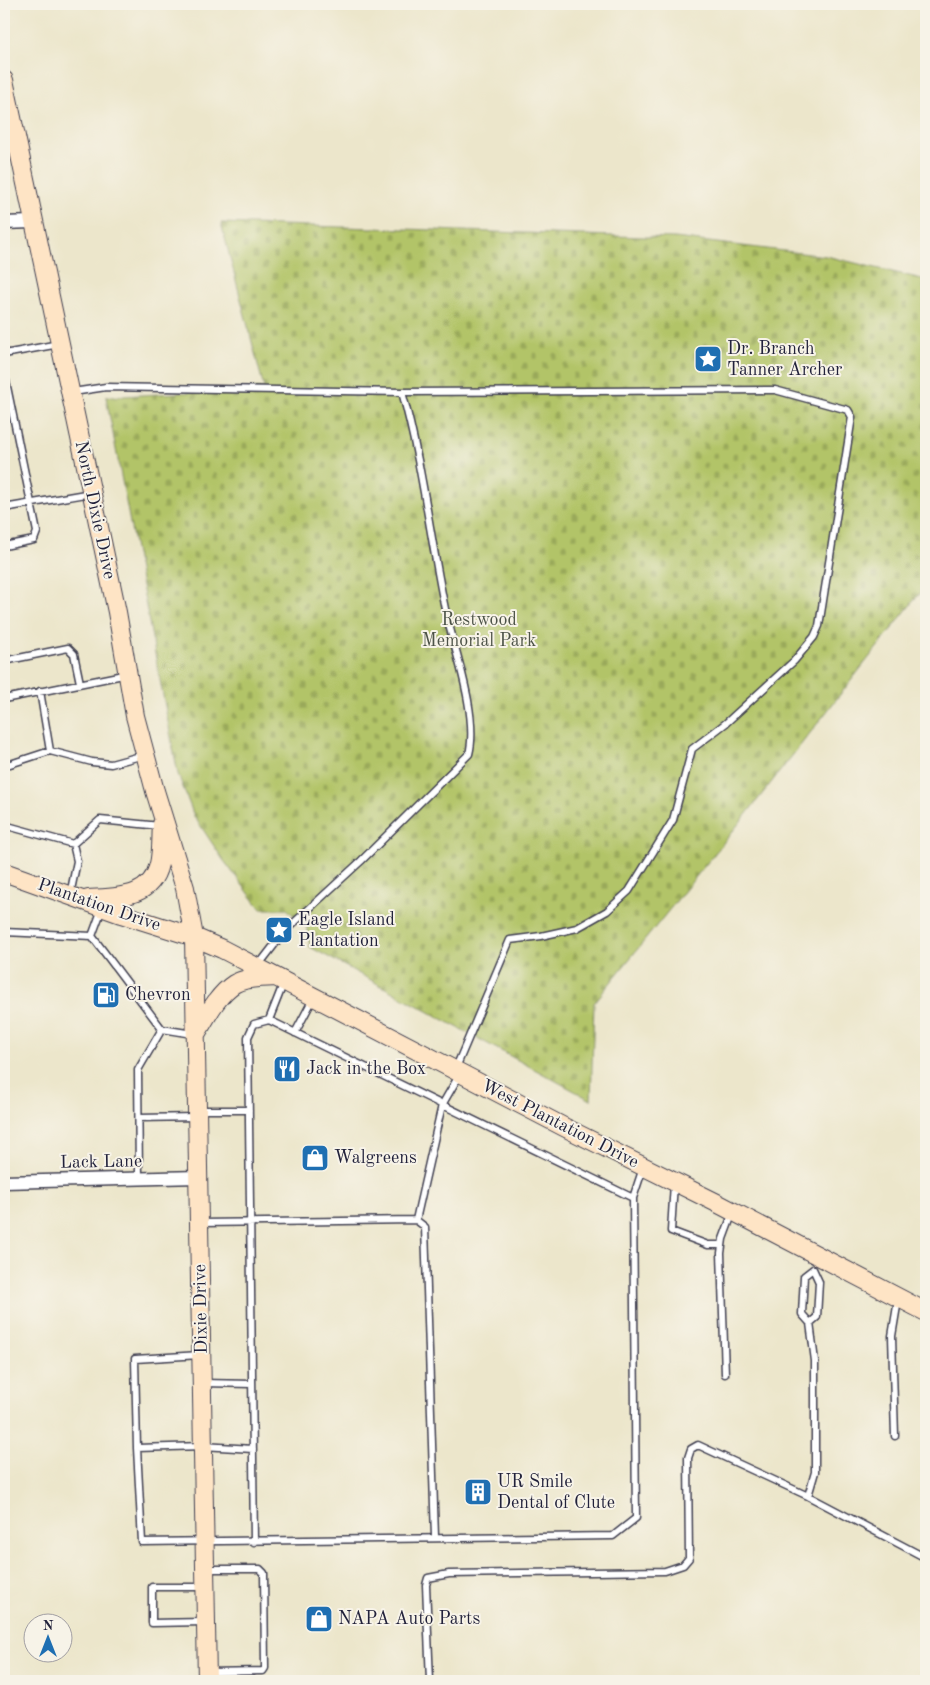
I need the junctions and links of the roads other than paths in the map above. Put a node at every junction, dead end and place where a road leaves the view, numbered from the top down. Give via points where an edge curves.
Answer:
1 (4, 80) edge
2 (32, 222) junction
3 (4, 223) edge
4 (60, 344) junction
5 (4, 354) edge
6 (4, 372) edge
7 (69, 392) junction
8 (402, 392) junction
9 (92, 493) junction
10 (30, 504) junction
11 (4, 508) edge
12 (4, 546) edge
13 (4, 661) edge
14 (128, 674) junction
15 (80, 684) junction
16 (40, 692) junction
17 (4, 698) edge
18 (50, 751) junction
19 (146, 755) junction
20 (4, 766) edge
21 (162, 821) junction
22 (4, 825) edge
23 (73, 844) junction
24 (4, 872) edge
25 (75, 898) junction
26 (103, 907) junction
27 (4, 932) edge
28 (92, 936) junction
29 (194, 937) junction
30 (257, 967) junction
31 (280, 979) junction
32 (314, 997) junction
33 (269, 1020) junction
34 (162, 1029) junction
35 (295, 1033) junction
36 (196, 1035) junction
37 (458, 1072) junction
38 (442, 1105) junction
39 (249, 1110) junction
40 (197, 1113) junction
41 (139, 1118) junction
42 (643, 1167) junction
43 (198, 1177) junction
44 (139, 1178) junction
45 (4, 1182) edge
46 (674, 1182) junction
47 (632, 1198) junction
48 (734, 1212) junction
49 (416, 1220) junction
50 (199, 1223) junction
51 (250, 1223) junction
52 (722, 1245) junction
53 (815, 1262) junction
54 (899, 1298) junction
55 (926, 1312) edge
56 (810, 1323) junction
57 (202, 1355) junction
58 (725, 1374) dead end
59 (202, 1383) junction
60 (252, 1384) junction
61 (895, 1436) dead end
62 (203, 1446) junction
63 (137, 1448) junction
64 (253, 1449) junction
65 (808, 1496) junction
66 (435, 1537) junction
67 (254, 1542) junction
68 (205, 1543) junction
69 (926, 1558) edge
70 (205, 1578) junction
71 (206, 1622) junction
72 (207, 1677) edge
73 (430, 1681) edge

1 - 2 main road, North Dixie Drive
2 - 3 street
2 - 4 main road, North Dixie Drive
4 - 5 lane
4 - 7 main road, North Dixie Drive
6 - 10 lane
7 - 8 lane via 106,387
7 - 9 main road, North Dixie Drive
8 - 30 lane via 445,609 470,712 473,740 469,754 284,932
8 - 37 lane via 775,390 848,410 852,418 819,626 814,637 794,661 733,717 692,749 673,820 629,891 607,911 577,928 510,940
9 - 10 lane
9 - 14 main road, North Dixie Drive
10 - 11 lane
10 - 12 lane via 37,532 34,540
13 - 15 lane via 68,648 74,654
14 - 15 lane
14 - 19 main road, North Dixie Drive
15 - 16 lane
16 - 17 lane
16 - 18 lane
18 - 19 lane via 111,764
18 - 20 lane
19 - 21 main road, North Dixie Drive
21 - 23 lane via 100,820
21 - 25 main road via 159,865 146,888 126,896
21 - 29 main road, North Dixie Drive via 185,888
22 - 23 lane
23 - 25 lane via 77,861
24 - 25 main road, Plantation Drive
25 - 26 main road, Plantation Drive
26 - 28 lane
26 - 29 main road, Plantation Drive
27 - 28 lane
28 - 34 lane
29 - 30 main road, West Plantation Drive
29 - 36 main road, Dixie Drive
30 - 31 main road, West Plantation Drive
31 - 32 main road, West Plantation Drive
31 - 33 lane
31 - 36 main road via 254,978 234,984 213,1006
32 - 35 lane
32 - 37 main road, West Plantation Drive
33 - 35 lane
33 - 39 lane via 254,1024 248,1037
34 - 36 lane
34 - 41 lane via 138,1070
35 - 38 lane
36 - 40 main road, Dixie Drive
37 - 38 lane
37 - 42 main road, West Plantation Drive
38 - 47 lane
38 - 49 lane
39 - 40 lane
39 - 51 lane
40 - 41 lane
40 - 43 main road, Dixie Drive
41 - 44 lane
42 - 46 main road, West Plantation Drive
42 - 47 lane
43 - 44 street, Lack Lane
43 - 50 main road, Dixie Drive
44 - 45 street, Lack Lane
46 - 48 main road, West Plantation Drive
46 - 52 lane via 671,1232 708,1245
47 - 66 lane via 636,1518 613,1536
48 - 52 lane
48 - 53 main road, West Plantation Drive
49 - 51 lane
49 - 66 lane via 425,1227
50 - 51 lane
50 - 57 main road, Dixie Drive
51 - 60 lane
52 - 58 lane
53 - 54 main road, West Plantation Drive
53 - 56 lane via 819,1282 817,1317
53 - 56 lane via 804,1276 802,1314
54 - 55 main road, West Plantation Drive
54 - 61 lane via 892,1336
56 - 65 lane via 815,1361 817,1441 815,1472
57 - 59 main road, Dixie Drive
57 - 63 lane via 135,1359
59 - 60 lane
59 - 62 main road, Dixie Drive
60 - 64 lane
62 - 63 lane
62 - 64 lane
62 - 68 main road, Dixie Drive
63 - 68 lane via 142,1542
64 - 67 lane
65 - 69 lane
65 - 73 lane via 698,1445 691,1449 688,1458 689,1558 683,1566 665,1571 449,1574 428,1578
66 - 67 lane
67 - 68 lane
68 - 70 main road, Dixie Drive
70 - 71 main road, Dixie Drive
70 - 71 lane via 152,1587 152,1623
70 - 72 lane via 260,1569 264,1572 265,1668 263,1671
71 - 72 main road, Dixie Drive

